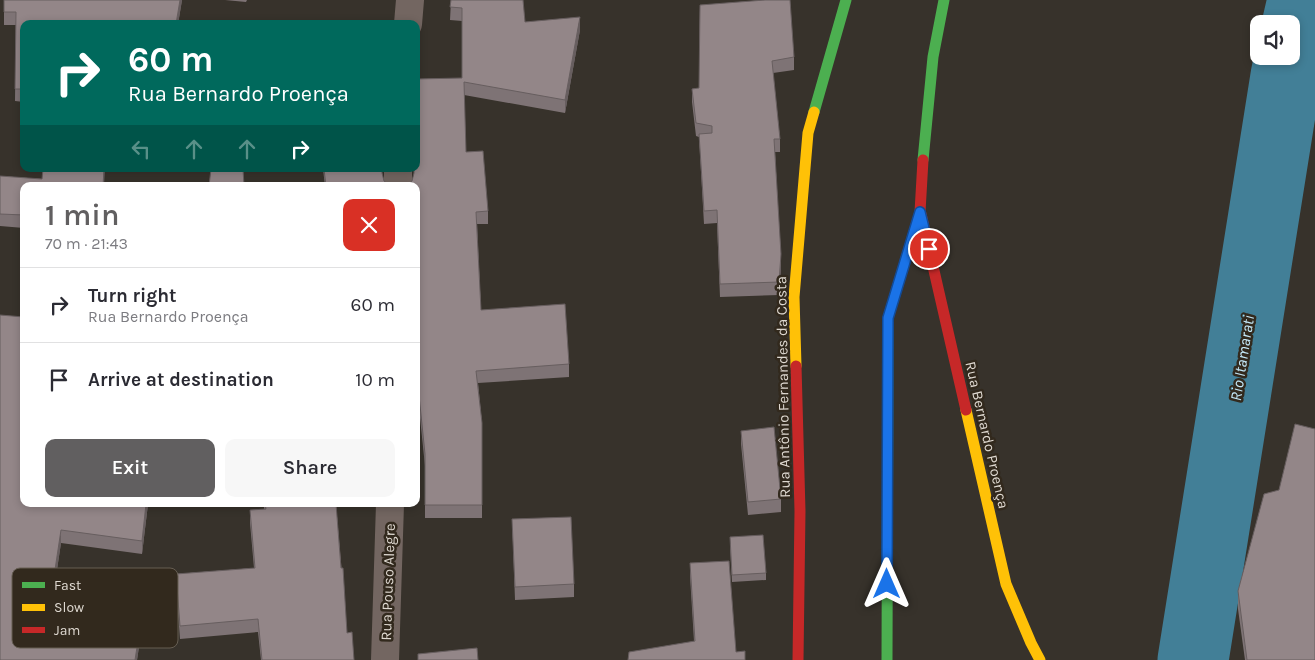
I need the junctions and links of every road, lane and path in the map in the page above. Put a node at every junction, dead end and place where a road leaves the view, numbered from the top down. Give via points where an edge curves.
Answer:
1 (410, 0) edge
2 (846, 0) edge
3 (944, 0) edge
4 (408, 20) edge
5 (920, 212) junction
6 (390, 507) edge
7 (385, 660) edge
8 (798, 660) edge
9 (887, 660) edge
10 (1040, 660) edge

1 - 4 street
2 - 8 street, Rua Antônio Fernandes da Costa via 808,133 794,297 800,511
3 - 5 street via 933,57
5 - 9 street via 888,318
5 - 10 street, Rua Bernardo Proença via 1006,584
6 - 7 street, Rua Pouso Alegre

